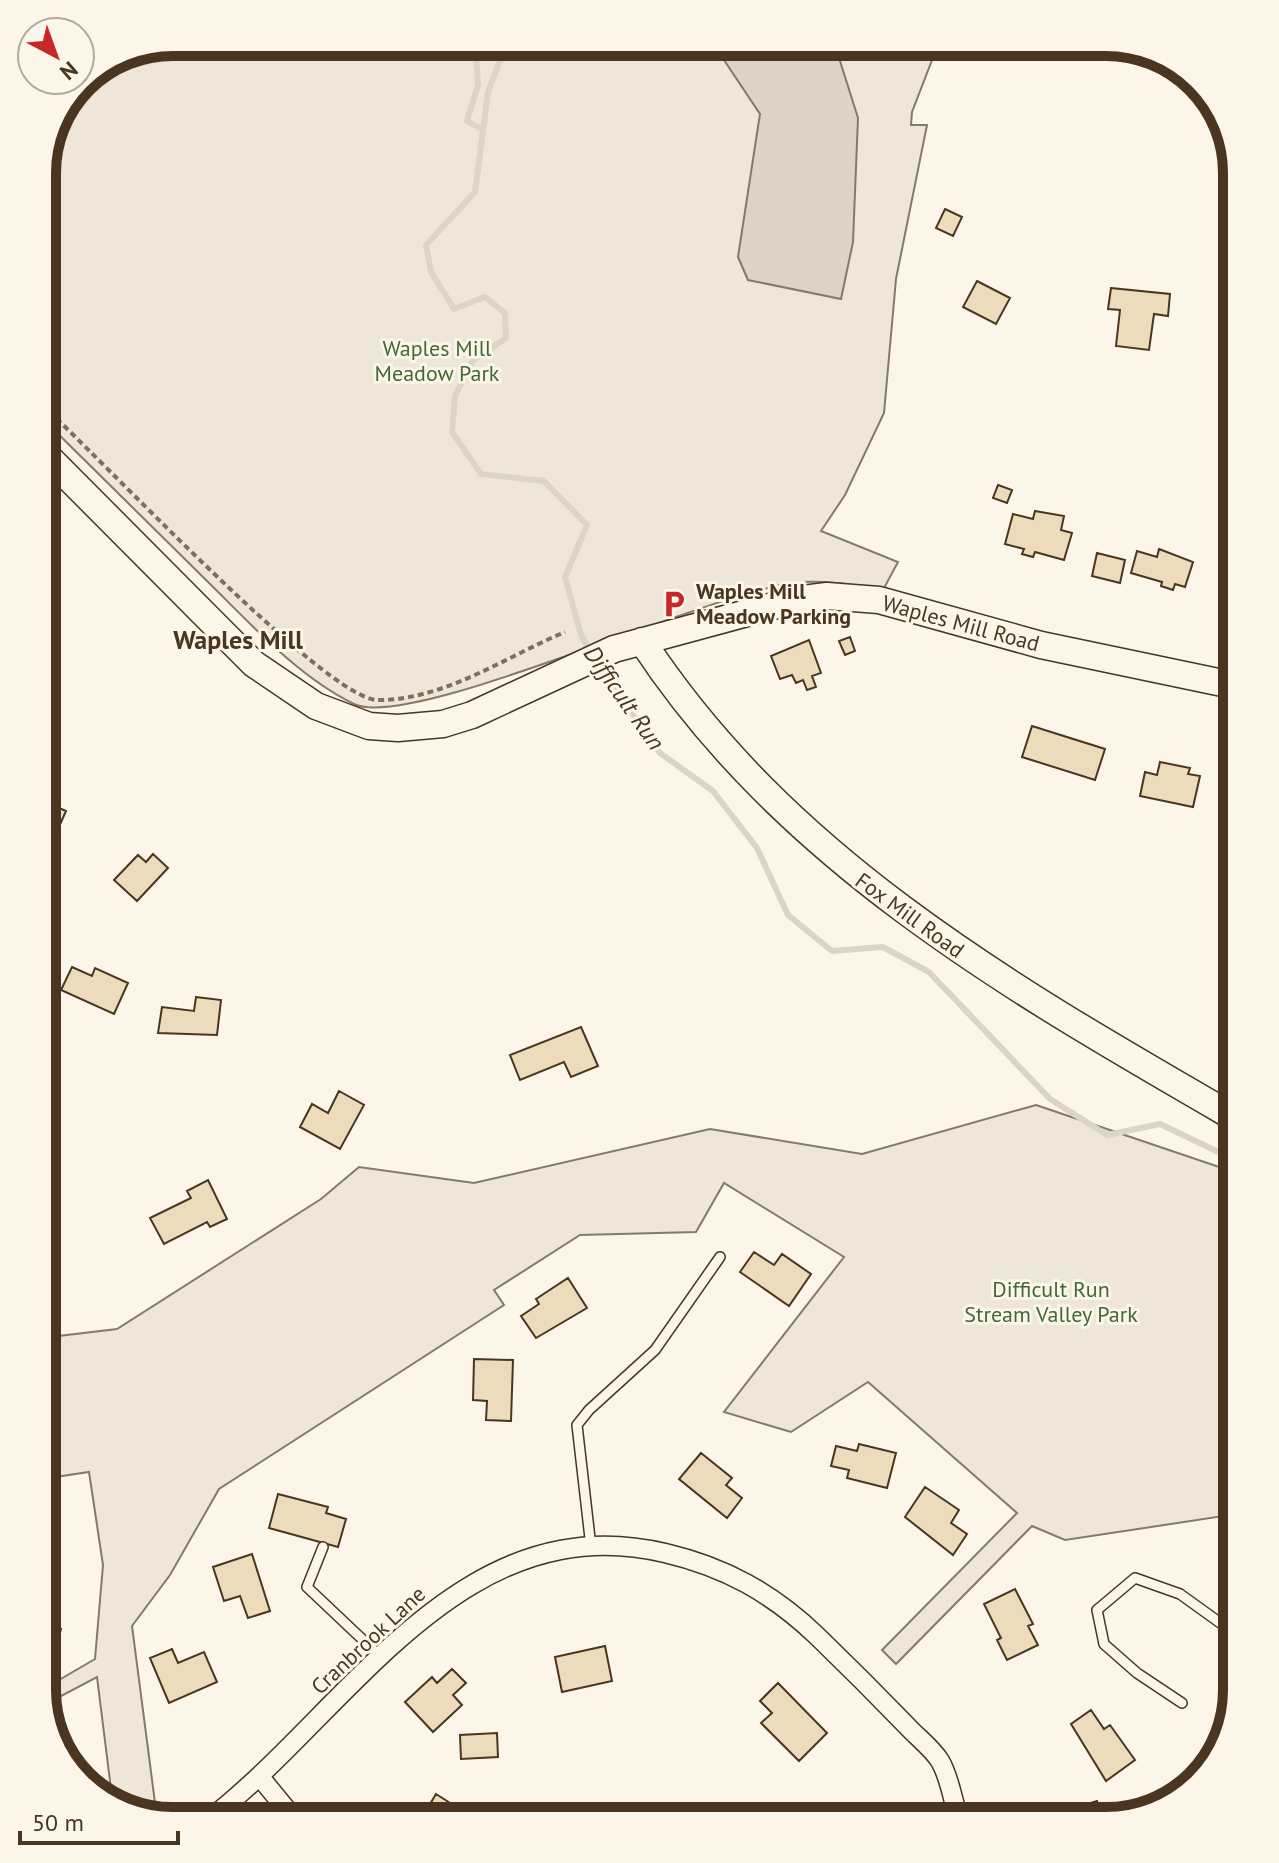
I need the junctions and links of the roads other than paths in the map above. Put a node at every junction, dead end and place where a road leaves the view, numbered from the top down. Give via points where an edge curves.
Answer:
1 (56, 465) edge
2 (642, 641) junction
3 (1223, 683) edge
4 (1223, 1111) edge
5 (720, 1257) dead end
6 (323, 1547) dead end
7 (591, 1547) junction
8 (1223, 1625) edge
9 (381, 1657) junction
10 (1182, 1703) dead end
11 (260, 1777) junction
12 (224, 1807) edge
13 (285, 1807) edge
14 (955, 1807) edge

1 - 2 main road, Waples Mill Road via 254,664 296,695 369,726 443,724 472,715 574,665
2 - 3 main road, Waples Mill Road via 795,600 856,596 1041,645
2 - 4 main road, Fox Mill Road via 683,702 740,768 858,877 965,956
5 - 7 lane via 655,1350 577,1425
6 - 9 lane via 307,1587
7 - 9 street, Cranbrook Lane via 570,1547 517,1562 477,1580 440,1604
7 - 14 street, Cranbrook Lane via 650,1550 696,1560 781,1603 939,1759
8 - 10 lane via 1180,1594 1135,1578 1097,1610 1104,1644
9 - 11 street, Cranbrook Lane
11 - 12 street, Cranbrook Lane
11 - 13 street

